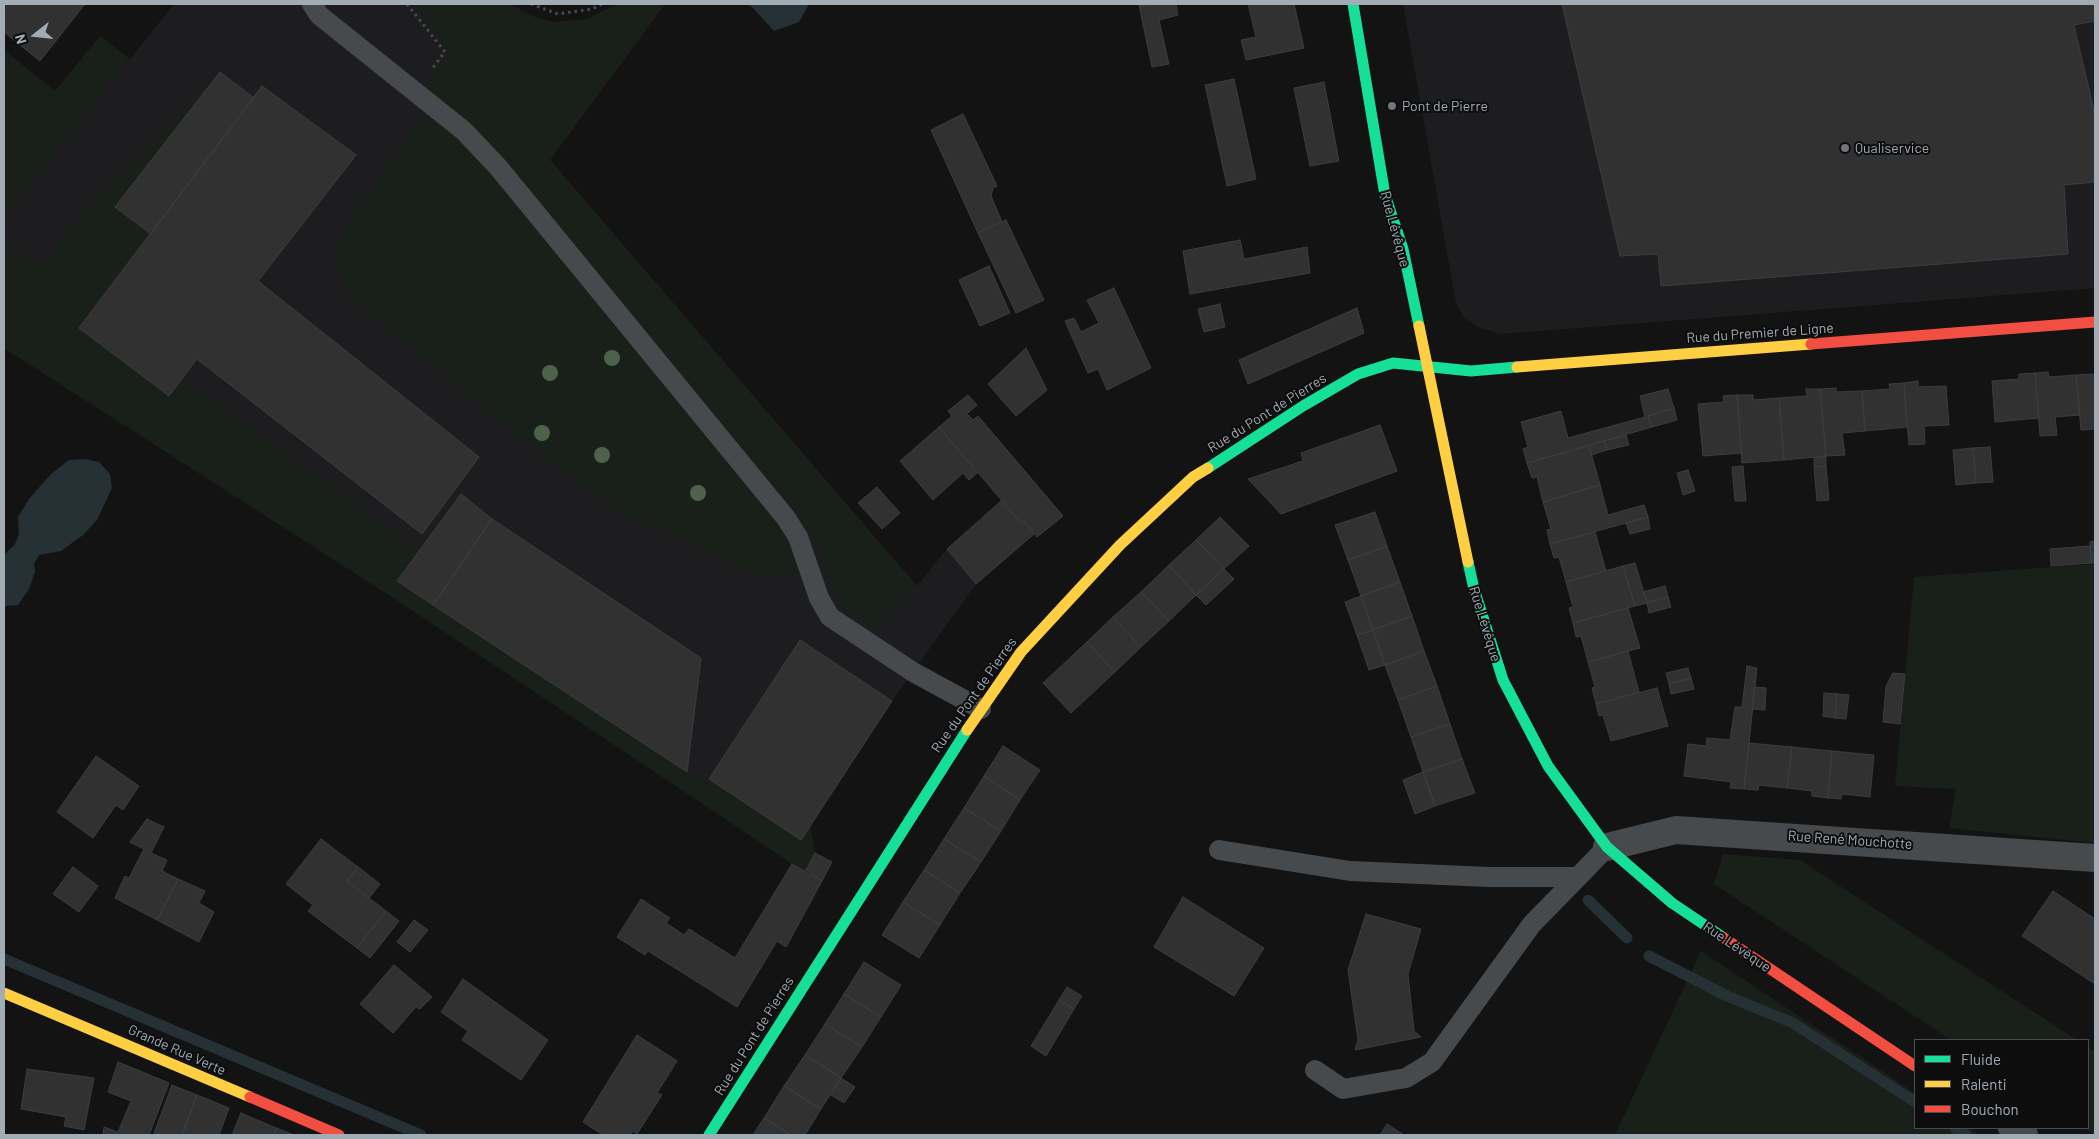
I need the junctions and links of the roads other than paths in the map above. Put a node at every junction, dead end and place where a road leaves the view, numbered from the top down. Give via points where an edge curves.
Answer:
1 (312, 4) edge
2 (1353, 4) edge
3 (2095, 322) edge
4 (1426, 367) junction
5 (981, 709) junction
6 (1607, 847) junction
7 (1219, 850) dead end
8 (2095, 858) edge
9 (1578, 878) junction
10 (4, 993) edge
11 (1914, 1065) edge
12 (1315, 1070) dead end
13 (339, 1135) edge
14 (710, 1135) edge

1 - 5 lane via 319,15 464,131 498,168 786,518 798,537 819,598 830,617 913,672
2 - 4 street, Rue Lévêque via 1385,195 1403,249
3 - 4 street, Rue du Premier de Ligne via 1471,371
4 - 5 street, Rue du Pont de Pierres via 1393,363 1358,374 1194,477 1120,545 1021,652
4 - 6 street, Rue Lévêque via 1445,443 1474,589 1503,680 1548,766
5 - 14 street, Rue du Pont de Pierres
6 - 8 street, Rue René Mouchotte via 1676,830
6 - 9 lane
6 - 11 street, Rue Lévêque via 1672,903
7 - 9 lane via 1350,871
9 - 12 lane via 1532,924 1432,1062 1406,1078 1343,1089
10 - 13 street, Grande Rue Verte

